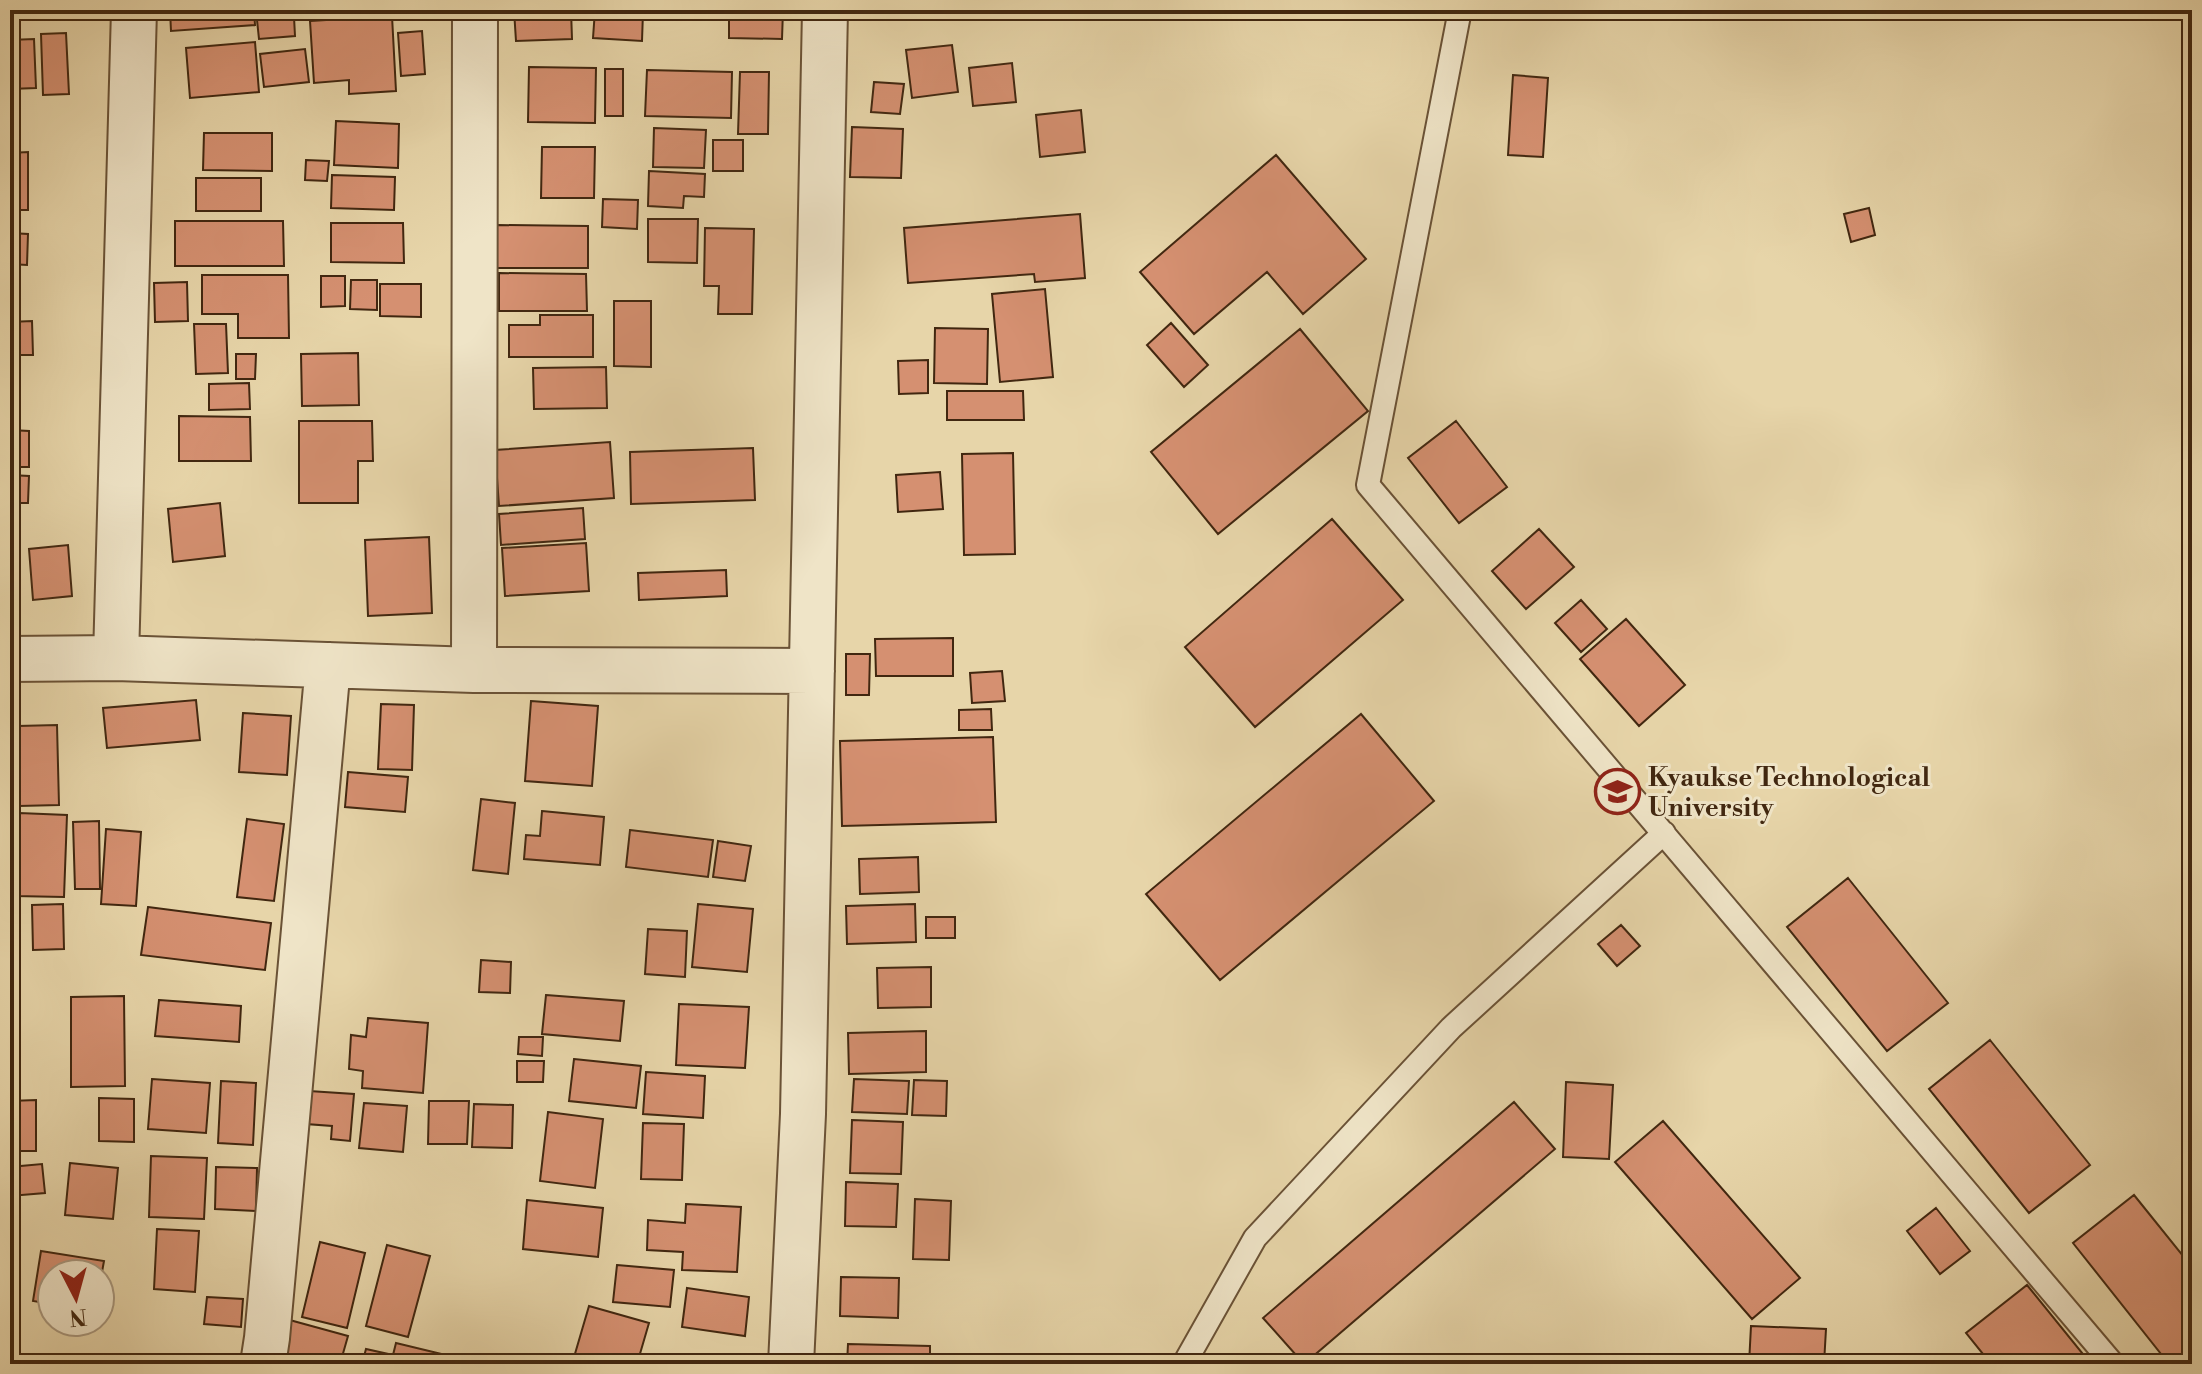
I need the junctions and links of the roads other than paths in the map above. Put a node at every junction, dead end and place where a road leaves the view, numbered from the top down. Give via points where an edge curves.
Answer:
1 (134, 10) edge
2 (475, 10) edge
3 (825, 10) edge
4 (1460, 10) edge
5 (116, 658) junction
6 (10, 659) edge
7 (328, 665) junction
8 (474, 670) junction
9 (812, 671) junction
10 (1664, 833) junction
11 (263, 1364) edge
12 (791, 1364) edge
13 (1184, 1364) edge
14 (2113, 1364) edge

1 - 5 street
2 - 8 street
3 - 9 street
4 - 10 lane via 1368,485
5 - 6 street
5 - 7 street
7 - 8 street
7 - 11 street
8 - 9 street
9 - 12 street via 803,1114
10 - 13 lane via 1451,1028 1255,1238
10 - 14 lane

